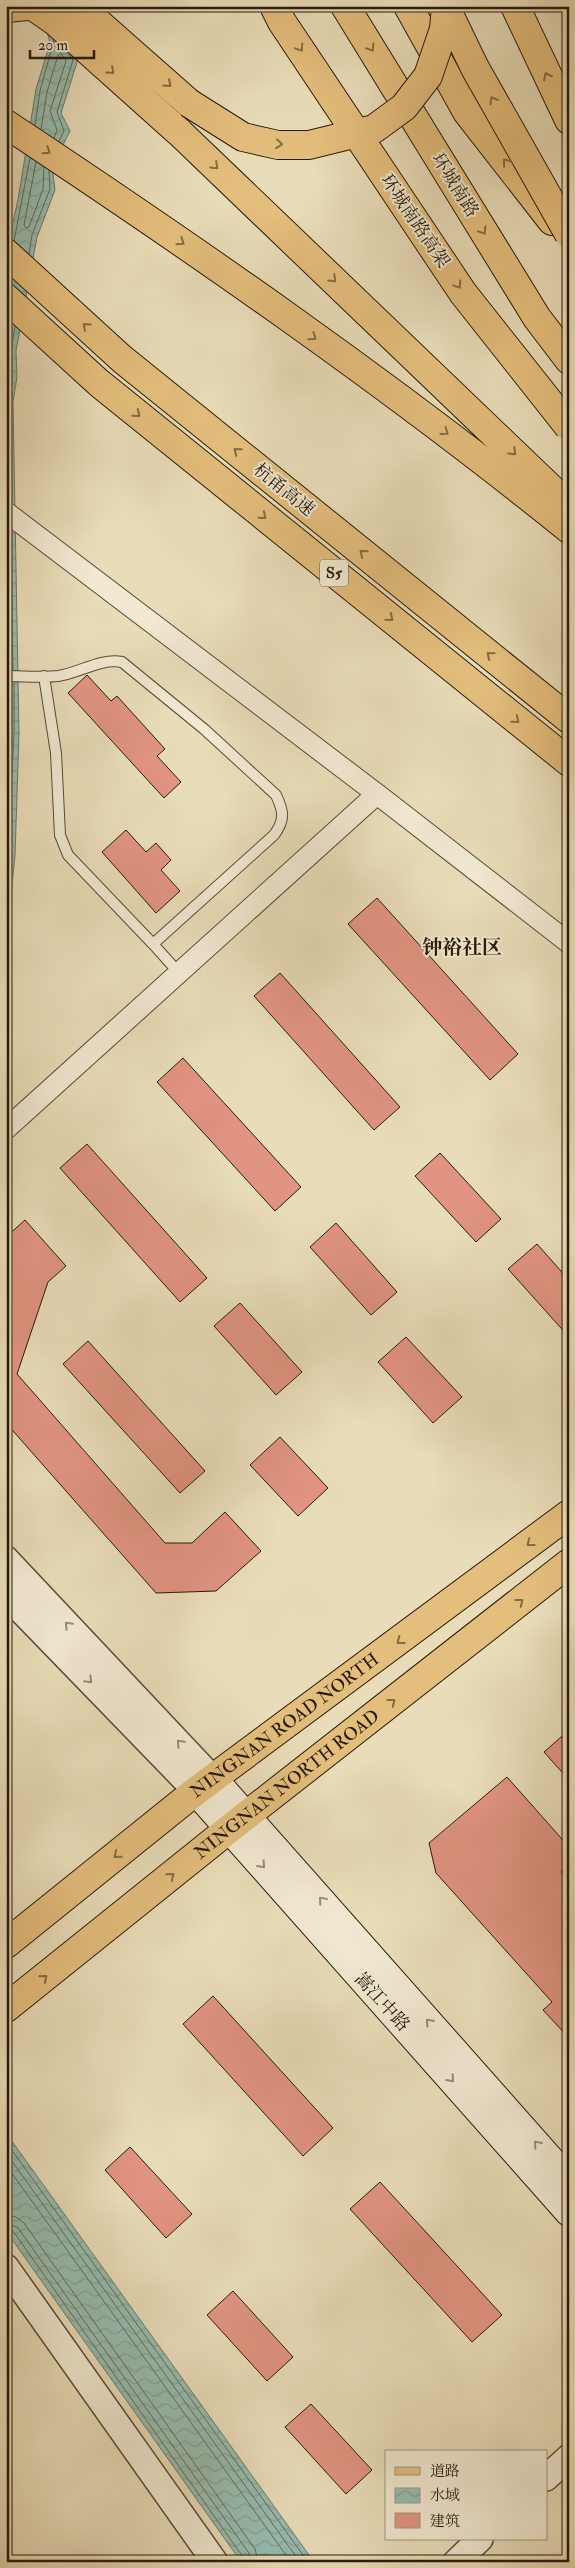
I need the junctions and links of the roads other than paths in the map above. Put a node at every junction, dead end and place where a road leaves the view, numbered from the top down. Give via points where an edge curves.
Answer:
1 (28, 6) edge
2 (33, 6) edge
3 (79, 6) edge
4 (274, 6) edge
5 (346, 6) edge
6 (408, 6) edge
7 (446, 6) edge
8 (515, 6) edge
9 (6, 8) edge
10 (569, 120) edge
11 (6, 124) edge
12 (569, 234) edge
13 (569, 242) edge
14 (6, 253) edge
15 (6, 298) edge
16 (569, 360) edge
17 (569, 428) edge
18 (569, 506) edge
19 (6, 512) edge
20 (569, 529) edge
21 (6, 676) edge
22 (44, 676) junction
23 (569, 719) edge
24 (569, 762) edge
25 (377, 794) junction
26 (569, 943) edge
27 (153, 944) junction
28 (179, 973) junction
29 (6, 1129) edge
30 (569, 1514) edge
31 (6, 1559) edge
32 (569, 1564) edge
33 (6, 1595) edge
34 (205, 1785) junction
35 (238, 1822) junction
36 (6, 1944) edge
37 (6, 2008) edge
38 (569, 2181) edge
39 (569, 2212) edge
40 (6, 2267) edge
41 (569, 2456) edge
42 (548, 2476) edge
43 (479, 2540) edge
44 (215, 2562) edge
45 (456, 2562) edge

1 - 9 main road
2 -> 18 main road via 56,22 187,140
3 -> 7 main road, bridge via 188,103 243,137 278,145 309,145 374,129 404,108 428,76 444,29
4 -> 17 main road, 环城南路高架, bridge via 463,293
5 -> 16 main road, 环城南路 via 537,318
13 -> 6 main road via 467,112
12 -> 7 main road, bridge via 475,68
10 -> 8 main road
11 -> 20 main road via 125,203 384,387
23 -> 14 main road, 杭甬高速 / S5 via 122,359
15 -> 24 main road, 杭甬高速 / S5 via 99,383
19 - 25 street
21 - 22 lane
22 - 27 lane via 56,753 60,834 68,855
22 - 27 lane via 84,670 110,660 122,662 204,729 276,795 283,809 283,823 274,836
25 - 26 street
25 - 28 street
27 - 28 lane
28 - 29 street
30 -> 34 main road, NINGNAN ROAD NORTH
34 -> 31 street
35 -> 32 main road, NINGNAN NORTH ROAD
33 -> 34 street
34 - 35 main road, 嵩江中路
34 -> 36 main road, NINGNAN ROAD NORTH
37 -> 35 main road, NINGNAN NORTH ROAD
38 -> 35 main road, 嵩江中路
35 -> 39 main road, 嵩江中路
40 - 44 street
41 - 42 street
43 - 45 street

